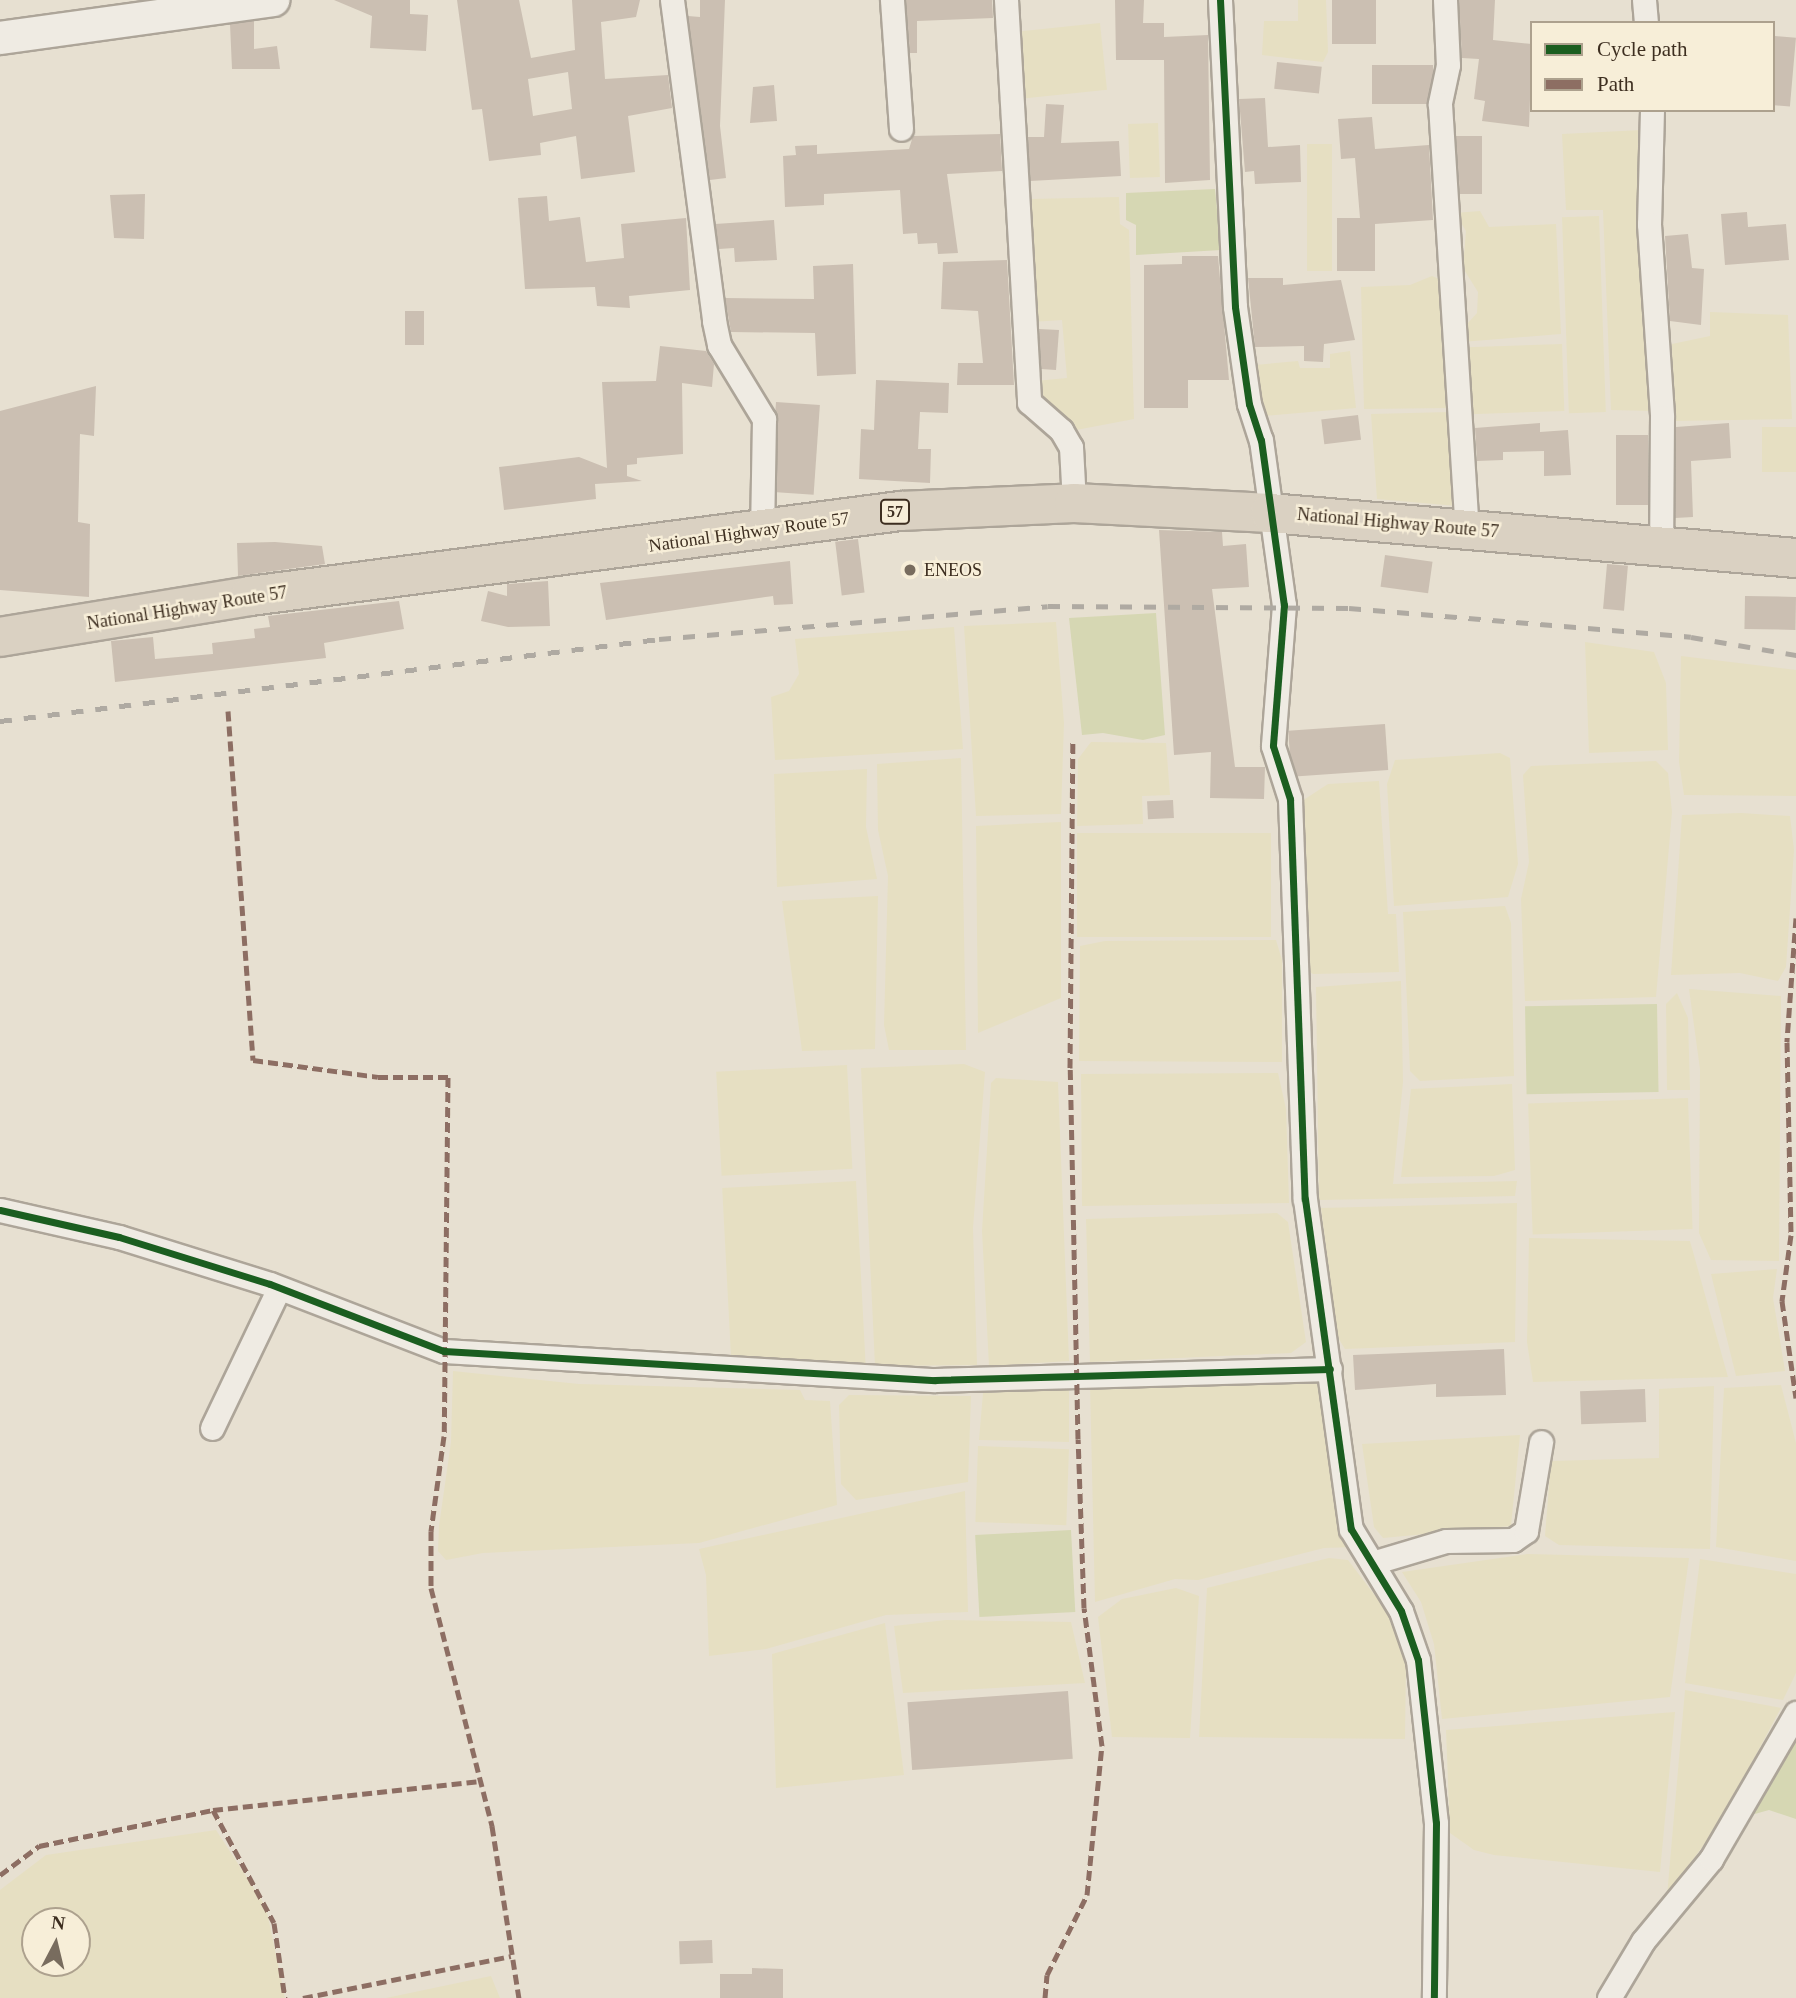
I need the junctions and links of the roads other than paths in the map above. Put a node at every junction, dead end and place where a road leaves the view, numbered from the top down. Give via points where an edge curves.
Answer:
1 (273, 0) edge
2 (672, 0) edge
3 (892, 0) edge
4 (1006, 0) edge
5 (1220, 0) edge
6 (1445, 0) edge
7 (1644, 0) edge
8 (201, 5) edge
9 (138, 9) edge
10 (1646, 21) edge
11 (0, 38) edge
12 (1652, 112) edge
13 (901, 129) dead end
14 (1074, 503) junction
15 (1270, 513) junction
16 (1466, 529) junction
17 (762, 532) junction
18 (1661, 545) junction
19 (1796, 558) edge
20 (0, 637) edge
21 (0, 1210) edge
22 (279, 1288) junction
23 (1330, 1369) junction
24 (212, 1429) dead end
25 (1541, 1443) dead end
26 (1371, 1563) junction
27 (1796, 1713) edge
28 (1434, 1998) edge
29 (1609, 1998) edge

1 - 8 street
2 - 17 street via 713,321 719,345 764,419
3 - 13 street
4 - 14 street via 1029,402 1061,430 1071,447
5 - 15 street via 1235,307
6 - 16 street via 1448,65 1440,104
7 - 10 street
8 - 9 street
9 - 11 street
12 - 18 street via 1649,224 1662,417
14 - 15 highway, National Highway Route 57 / 57
14 - 17 highway, National Highway Route 57 / 57 via 900,511
15 - 16 highway, National Highway Route 57 / 57
15 - 23 street via 1284,605 1273,746 1290,799 1305,1199
16 - 18 highway, National Highway Route 57 / 57
17 - 20 highway, National Highway Route 57 / 57 via 250,596
18 - 19 highway, National Highway Route 57 / 57
21 - 22 street via 119,1237
22 - 23 street via 444,1351 936,1380
22 - 24 street
23 - 26 street via 1351,1529
25 - 26 street via 1526,1531 1514,1540 1446,1541
26 - 28 street via 1401,1611 1418,1660 1436,1823
27 - 29 street via 1711,1859 1643,1941

